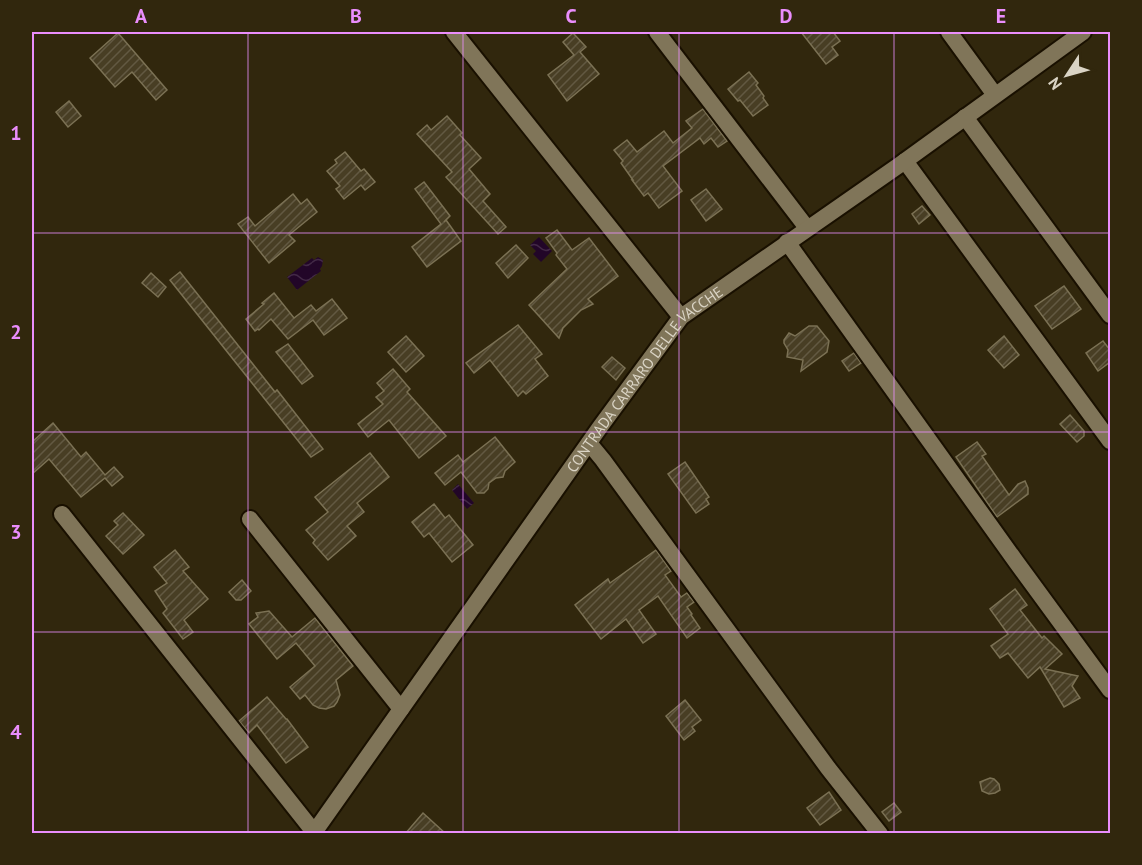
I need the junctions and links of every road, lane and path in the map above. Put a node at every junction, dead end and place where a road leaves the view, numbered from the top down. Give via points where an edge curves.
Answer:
1 (454, 32) edge
2 (657, 32) edge
3 (949, 32) edge
4 (1083, 32) edge
5 (995, 95) junction
6 (965, 117) junction
7 (905, 161) junction
8 (807, 228) junction
9 (787, 242) junction
10 (1110, 315) edge
11 (681, 317) junction
12 (1110, 441) edge
13 (589, 443) junction
14 (62, 514) dead end
15 (250, 519) dead end
16 (1110, 690) edge
17 (401, 709) junction
18 (313, 833) edge
19 (879, 834) edge

1 - 11 street
2 - 8 street
3 - 5 street
4 - 5 street, CONTRADA CARRARO DELLE VACCHE
5 - 6 street, CONTRADA CARRARO DELLE VACCHE
6 - 7 street, CONTRADA CARRARO DELLE VACCHE
6 - 10 street
7 - 8 street, CONTRADA CARRARO DELLE VACCHE
7 - 12 street
8 - 9 street, CONTRADA CARRARO DELLE VACCHE
9 - 11 street, CONTRADA CARRARO DELLE VACCHE
9 - 16 street
11 - 13 street, CONTRADA CARRARO DELLE VACCHE
13 - 17 street, CONTRADA CARRARO DELLE VACCHE
13 - 19 street
14 - 18 street
15 - 17 street
17 - 18 street, CONTRADA CARRARO DELLE VACCHE

